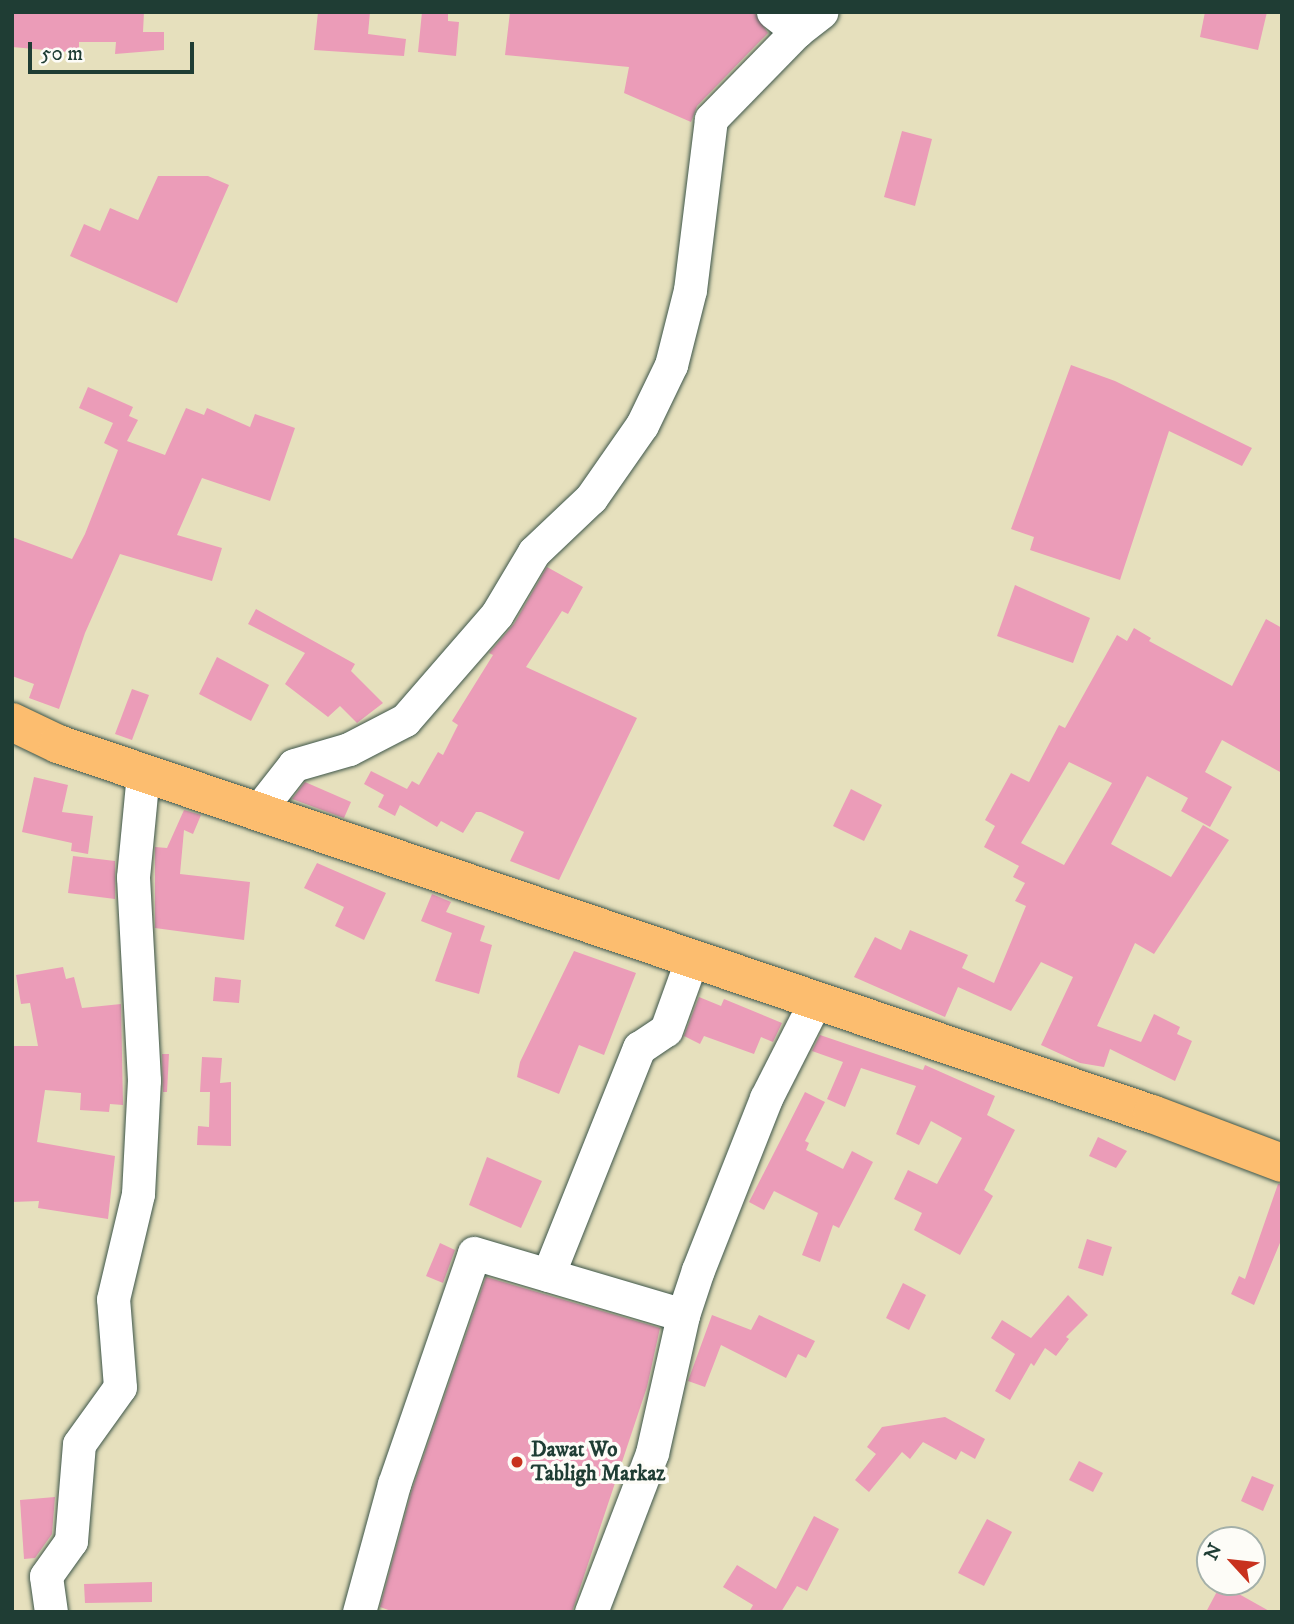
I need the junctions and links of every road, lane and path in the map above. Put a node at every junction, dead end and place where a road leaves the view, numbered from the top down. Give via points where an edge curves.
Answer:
1 (797, 18) edge
2 (12, 722) edge
3 (143, 773) junction
4 (258, 811) junction
5 (692, 958) junction
6 (816, 1000) junction
7 (1282, 1163) edge
8 (548, 1275) junction
9 (683, 1315) junction
10 (51, 1612) edge
11 (359, 1612) edge
12 (591, 1612) edge

1 - 4 street via 710,119 690,290 671,365 642,425 591,498 534,552 496,614 405,720 349,749 294,765
2 - 3 main road via 58,744
3 - 4 main road
3 - 10 street via 133,877 144,1080 138,1194 113,1299 120,1387 79,1444 71,1541 46,1576
4 - 5 main road
5 - 6 main road
5 - 8 street via 667,1030 639,1048
6 - 7 main road
6 - 9 street via 766,1098
8 - 9 street
8 - 11 street via 474,1253 394,1484
9 - 12 street via 652,1453

